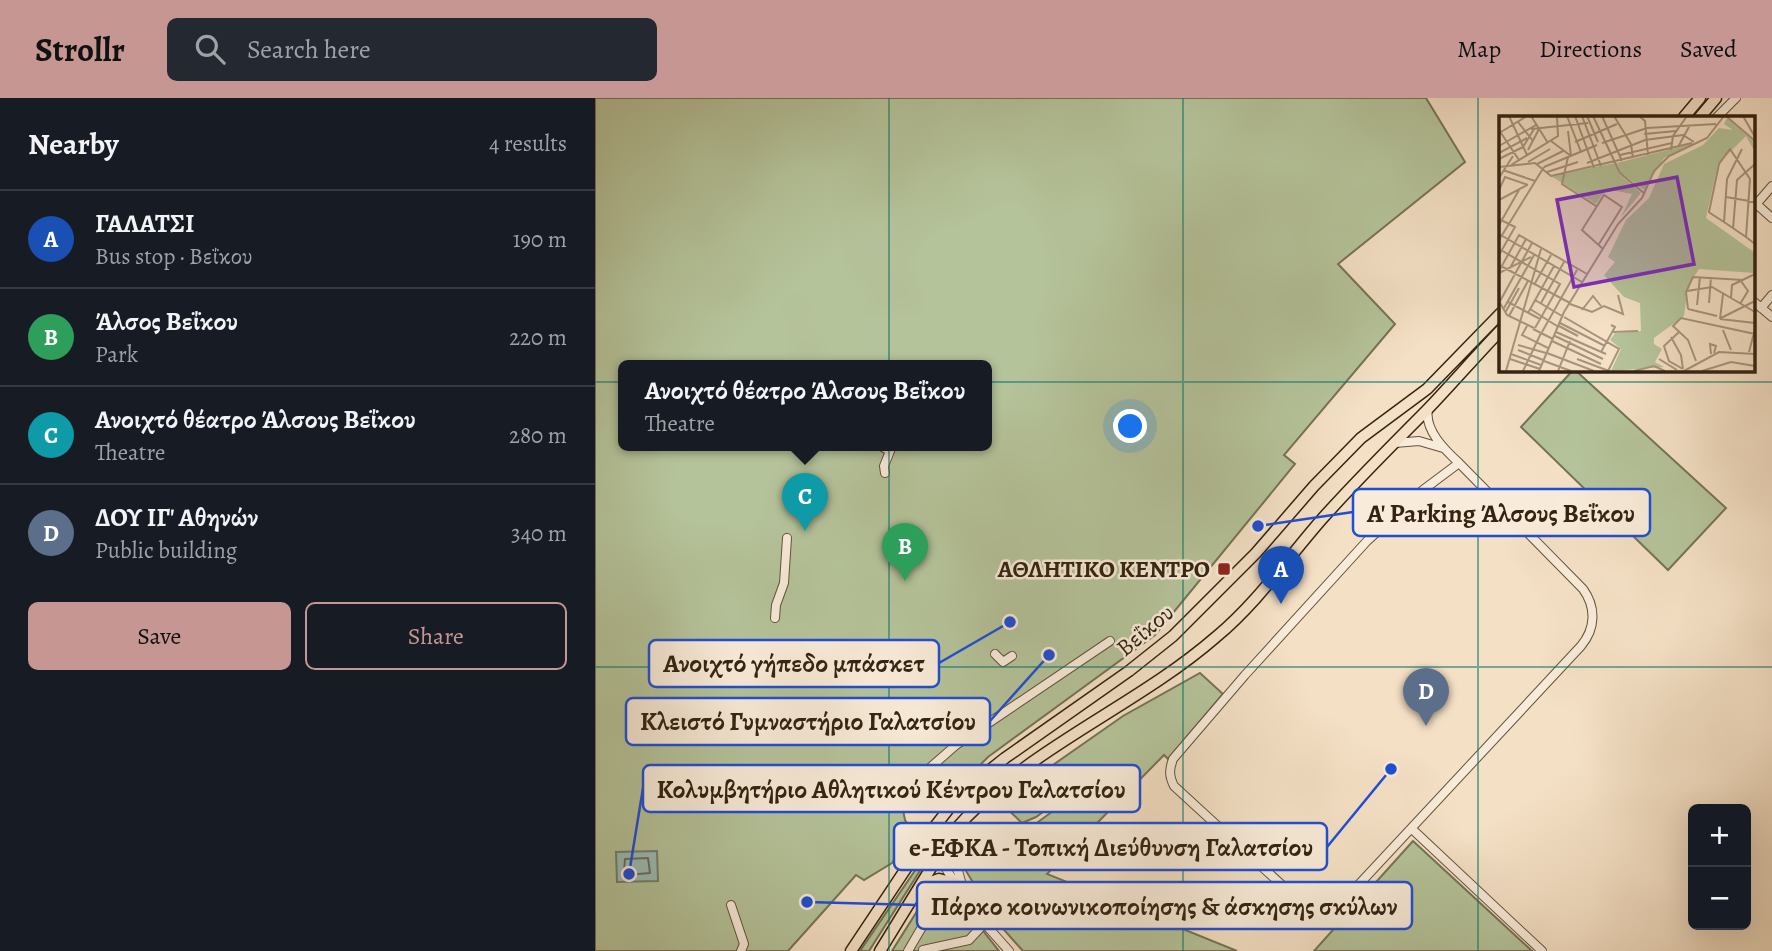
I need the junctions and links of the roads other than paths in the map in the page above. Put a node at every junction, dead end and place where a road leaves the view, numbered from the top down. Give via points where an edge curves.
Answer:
1 (1700, 98) edge
2 (1716, 98) edge
3 (1736, 98) edge
4 (1685, 116) edge
5 (1701, 116) edge
6 (1718, 116) edge
7 (1772, 186) edge
8 (1755, 203) edge
9 (1755, 205) edge
10 (1772, 218) edge
11 (1772, 295) edge
12 (1755, 303) edge
13 (1761, 308) junction
14 (1499, 315) edge
15 (1772, 317) edge
16 (1499, 333) edge
17 (1428, 409) junction
18 (1395, 443) junction
19 (1443, 448) junction
20 (890, 451) edge
21 (1459, 463) junction
22 (885, 473) dead end
23 (787, 538) dead end
24 (775, 618) dead end
25 (1110, 641) dead end
26 (996, 654) dead end
27 (1012, 656) dead end
28 (900, 794) dead end
29 (1412, 829) junction
30 (929, 834) junction
31 (923, 844) junction
32 (944, 846) junction
33 (938, 856) junction
34 (954, 886) junction
35 (919, 887) junction
36 (731, 905) dead end
37 (981, 927) dead end
38 (918, 934) junction
39 (741, 951) edge
40 (851, 951) edge
41 (880, 951) edge
42 (908, 951) edge
43 (923, 951) edge
44 (1009, 951) edge
45 (1542, 951) edge

1 - 4 main road
2 - 5 main road
3 - 6 street
7 - 8 street
9 - 10 street
11 - 13 street
12 - 13 street
13 - 15 street
14 - 30 main road, Βεΐκου via 1427,389 1361,438 1256,554 1173,636 981,777
16 - 17 main road, Βεΐκου
17 - 18 main road, Βεΐκου
17 - 19 street via 1427,420
18 - 19 street via 1419,441
18 - 32 main road, Βεΐκου via 1228,628 1171,673 1044,752 991,792
19 - 21 street
20 - 22 street
21 - 29 street via 1583,589 1591,601 1593,619 1581,646
21 - 29 street via 1367,541 1245,675 1169,768 1174,786 1308,909 1318,913 1336,909
23 - 24 street via 784,583
25 - 28 street via 956,746
26 - 27 street via 1003,662
29 - 45 street
30 - 31 main road, Βεΐκου
30 - 32 street
31 - 33 street
31 - 40 main road, Βεΐκου
32 - 33 main road, Βεΐκου
32 - 34 street via 961,879
33 - 34 street
33 - 35 main road, Βεΐκου
34 - 35 main road via 939,879
34 - 38 street
34 - 44 street
35 - 41 main road, Βεΐκου
36 - 39 street via 744,944
37 - 43 street via 969,940
38 - 42 street
38 - 43 street

